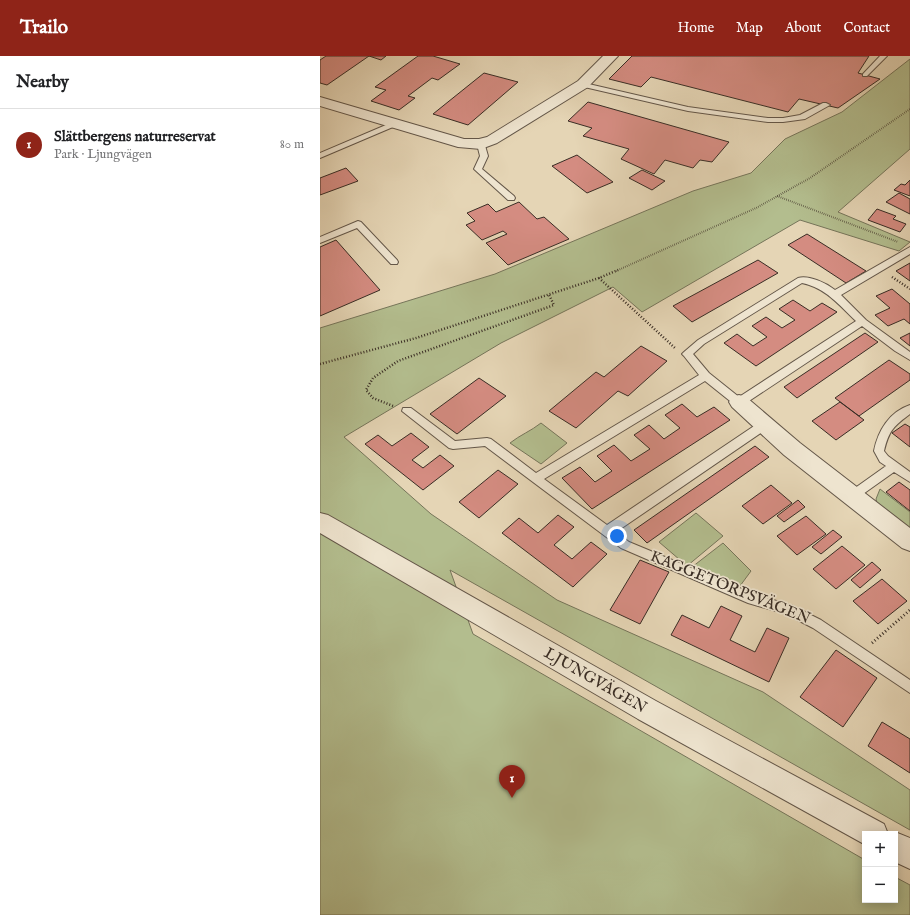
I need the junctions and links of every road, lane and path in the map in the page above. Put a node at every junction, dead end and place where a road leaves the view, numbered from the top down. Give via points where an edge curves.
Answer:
1 (611, 56) edge
2 (884, 56) edge
3 (865, 75) dead end
4 (583, 84) junction
5 (320, 100) edge
6 (826, 105) dead end
7 (910, 109) edge
8 (396, 124) junction
9 (481, 144) junction
10 (320, 156) edge
11 (776, 196) junction
12 (511, 198) dead end
13 (320, 240) edge
14 (907, 247) edge
15 (394, 262) dead end
16 (878, 269) junction
17 (599, 278) junction
18 (910, 289) edge
19 (836, 294) junction
20 (549, 295) junction
21 (862, 321) junction
22 (688, 354) junction
23 (910, 357) edge
24 (320, 364) edge
25 (704, 376) junction
26 (739, 402) junction
27 (910, 409) edge
28 (407, 411) joint
29 (764, 426) junction
30 (894, 466) junction
31 (537, 478) junction
32 (910, 478) edge
33 (852, 496) junction
34 (320, 522) edge
35 (608, 531) junction
36 (910, 541) edge
37 (910, 610) edge
38 (860, 653) junction
39 (910, 687) edge
40 (869, 831) edge
41 (898, 848) edge
42 (910, 854) edge

1 - 4 street
2 - 3 lane
4 - 6 lane via 688,109 768,120 802,117
4 - 9 street via 492,140
5 - 8 street
7 - 11 path via 816,174
8 - 9 street via 463,144
8 - 10 lane
9 - 12 lane via 484,156 478,168
11 - 14 path
11 - 17 path via 734,219
13 - 15 lane via 358,224
14 - 16 lane via 902,256
16 - 18 path
16 - 19 lane
17 - 20 path
17 - 22 path via 677,350
19 - 21 lane
19 - 22 lane via 814,282 801,280 701,342
20 - 24 path via 416,338
20 - 28 path via 554,305 398,361 373,378 366,390 373,398
21 - 23 lane
21 - 26 lane
22 - 25 lane
25 - 26 lane
25 - 31 lane
26 - 29 street
27 - 30 lane via 886,426 881,440 879,451 884,459
28 - 31 lane, KAGGETORPSVÄGEN via 453,445 487,442
29 - 33 street
29 - 35 lane
30 - 32 lane
30 - 33 lane
31 - 35 lane, KAGGETORPSVÄGEN
33 - 36 street
34 - 40 street, LJUNGVÄGEN via 647,710
35 - 38 lane, KAGGETORPSVÄGEN via 625,544 752,599 789,610 817,624
37 - 38 path
38 - 39 lane, KAGGETORPSVÄGEN
41 - 42 street

